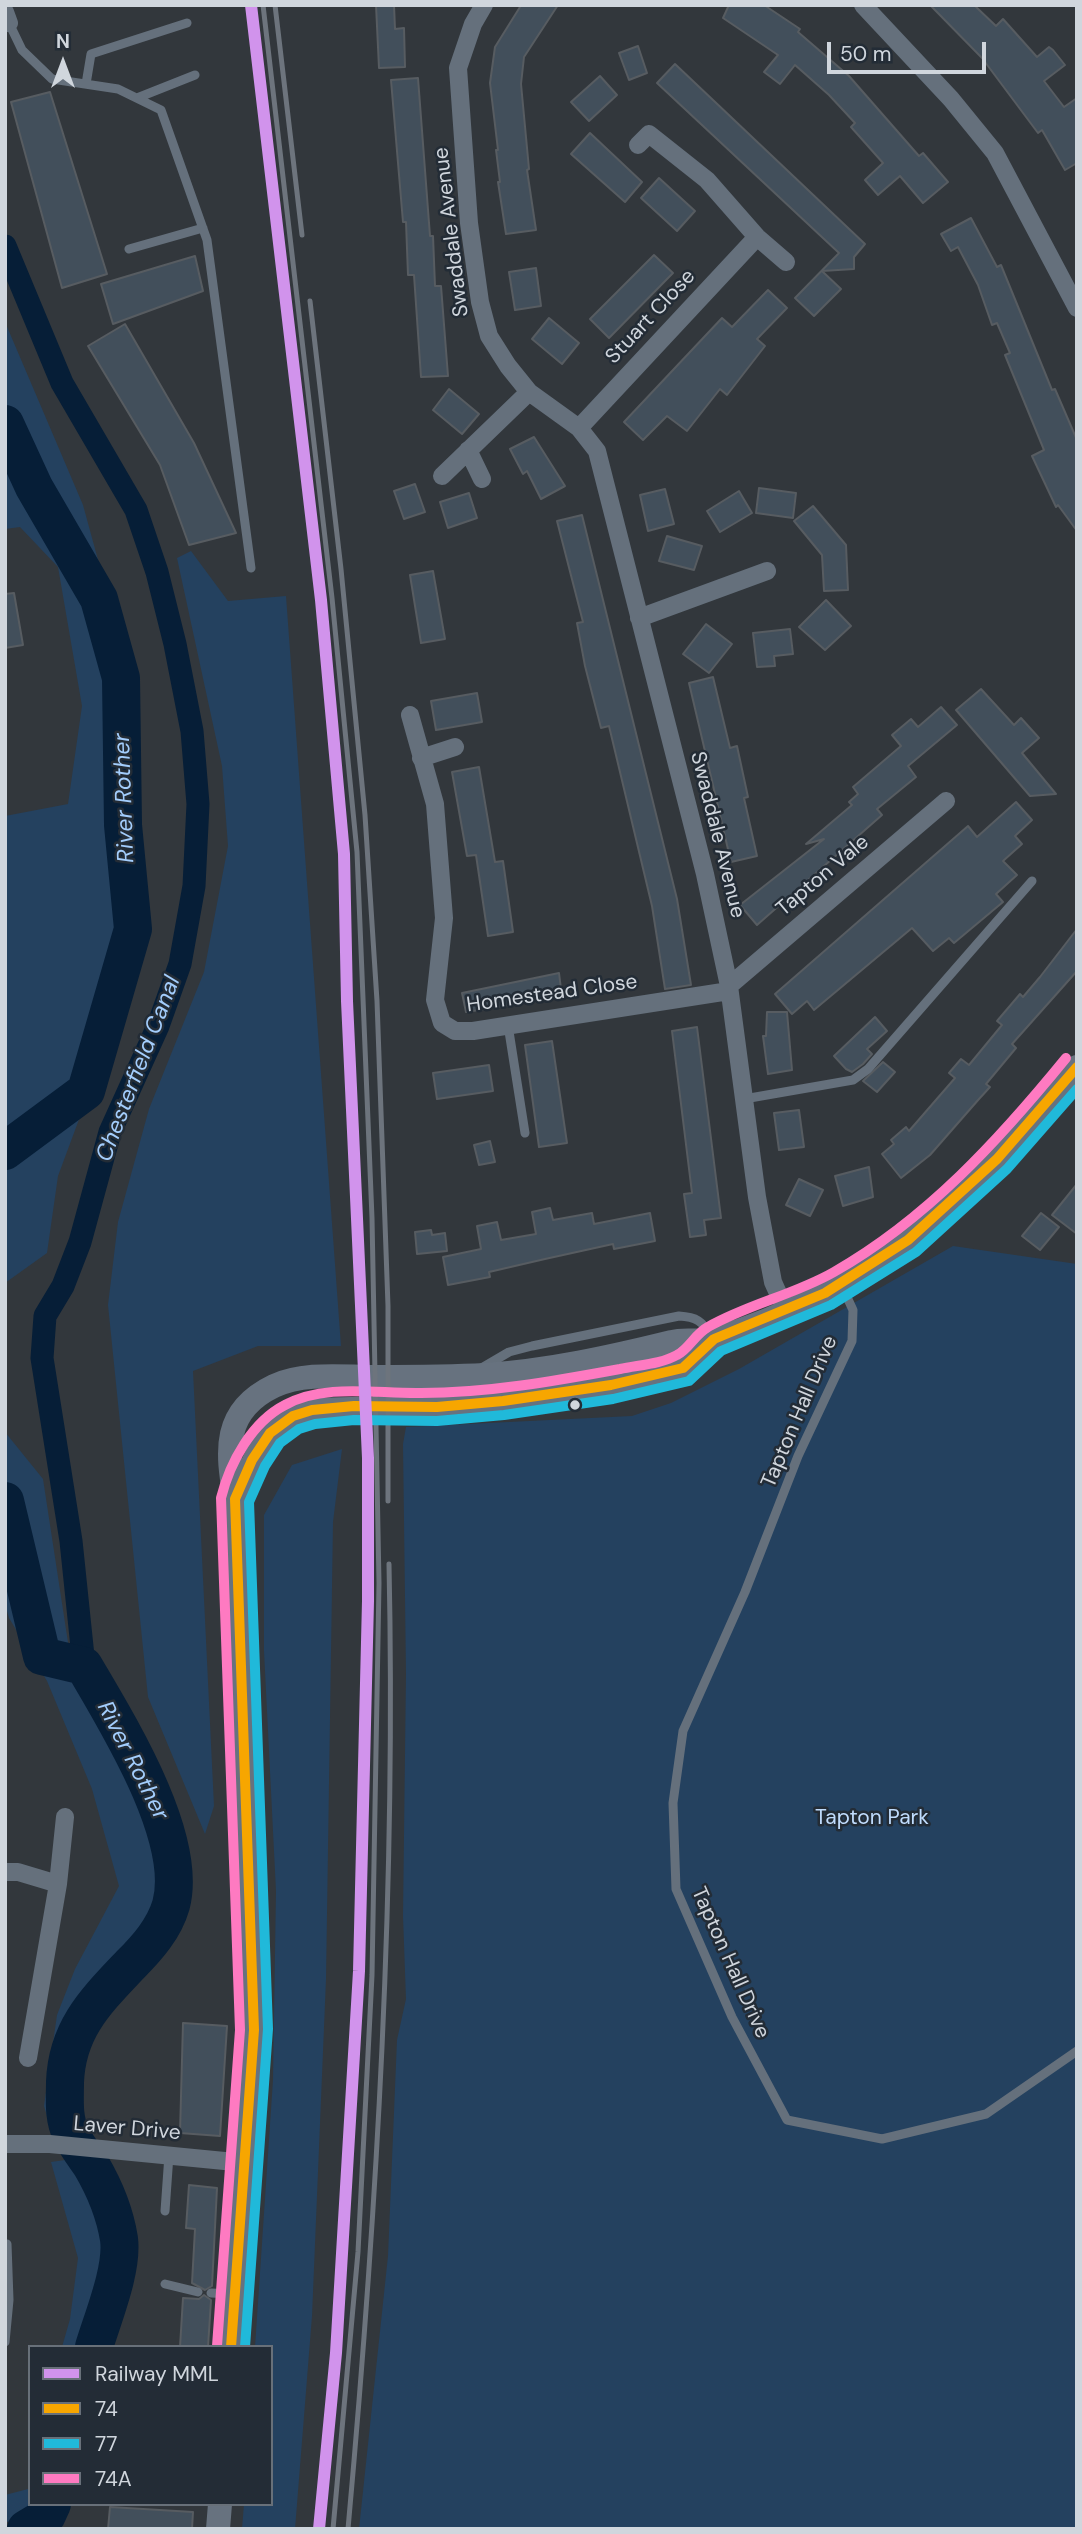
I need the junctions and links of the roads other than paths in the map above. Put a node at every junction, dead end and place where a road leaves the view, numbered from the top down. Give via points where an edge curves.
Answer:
1 (484, 5) edge
2 (863, 5) edge
3 (7, 17) edge
4 (187, 23) dead end
5 (195, 75) dead end
6 (86, 85) junction
7 (136, 98) junction
8 (638, 145) dead end
9 (203, 228) junction
10 (757, 237) junction
11 (129, 249) dead end
12 (786, 262) dead end
13 (1077, 308) edge
14 (529, 391) junction
15 (579, 428) junction
16 (468, 450) junction
17 (442, 476) dead end
18 (482, 478) dead end
19 (251, 568) dead end
20 (767, 571) dead end
21 (639, 618) junction
22 (410, 715) dead end
23 (455, 747) dead end
24 (421, 758) junction
25 (946, 801) dead end
26 (1032, 881) dead end
27 (729, 988) junction
28 (508, 1025) junction
29 (1077, 1067) edge
30 (744, 1099) junction
31 (525, 1133) dead end
32 (841, 1284) junction
33 (786, 1311) junction
34 (712, 1340) junction
35 (235, 1499) junction
36 (65, 1816) dead end
37 (5, 1872) edge
38 (58, 1884) junction
39 (1077, 2052) edge
40 (28, 2058) dead end
41 (5, 2144) edge
42 (169, 2155) junction
43 (244, 2163) junction
44 (165, 2211) dead end
45 (7, 2244) edge
46 (165, 2284) dead end
47 (198, 2292) dead end
48 (5, 2342) edge
49 (231, 2345) edge
50 (220, 2506) edge
51 (218, 2529) edge

1 - 14 street, Swaddale Avenue via 458,68 469,223 489,336
2 - 13 street via 995,153
3 - 6 lane via 22,50 52,79
4 - 6 lane via 91,54
5 - 7 lane
6 - 7 lane via 118,89
7 - 9 lane via 161,110
8 - 10 street via 649,134 707,180
9 - 11 lane
9 - 19 lane
10 - 12 street
10 - 15 street, Stuart Close
14 - 15 street, Swaddale Avenue
14 - 16 street
15 - 21 street, Swaddale Avenue via 597,451
16 - 17 street
16 - 18 street
20 - 21 street
21 - 27 street, Swaddale Avenue via 705,874
22 - 24 street, Homestead Close
23 - 24 street
24 - 28 street, Homestead Close via 435,804 439,849 444,918 435,1000 442,1023 455,1031
25 - 27 street, Tapton Vale
26 - 30 lane via 868,1069 853,1080
27 - 28 street, Homestead Close
27 - 30 street, Swaddale Avenue
28 - 31 lane
29 - 32 main road via 963,1196 909,1241
30 - 33 street, Swaddale Avenue via 767,1253
32 - 33 main road
32 - 39 lane, Tapton Hall Drive via 853,1310 852,1341 798,1456 745,1592 683,1731 673,1803 676,1889 732,2017 788,2120 882,2138 986,2114
33 - 34 main road
34 - 35 main road via 685,1367 519,1400 309,1410 277,1426 264,1441
34 - 35 main road via 677,1340 591,1360 470,1376 308,1377 273,1387 243,1410 229,1440
35 - 43 main road via 254,2029
36 - 38 street
37 - 38 street
38 - 40 street
41 - 42 street, Laver Drive
42 - 43 street, Laver Drive
42 - 44 lane
43 - 49 main road via 223,2294
45 - 48 lane
46 - 47 lane
50 - 51 main road

